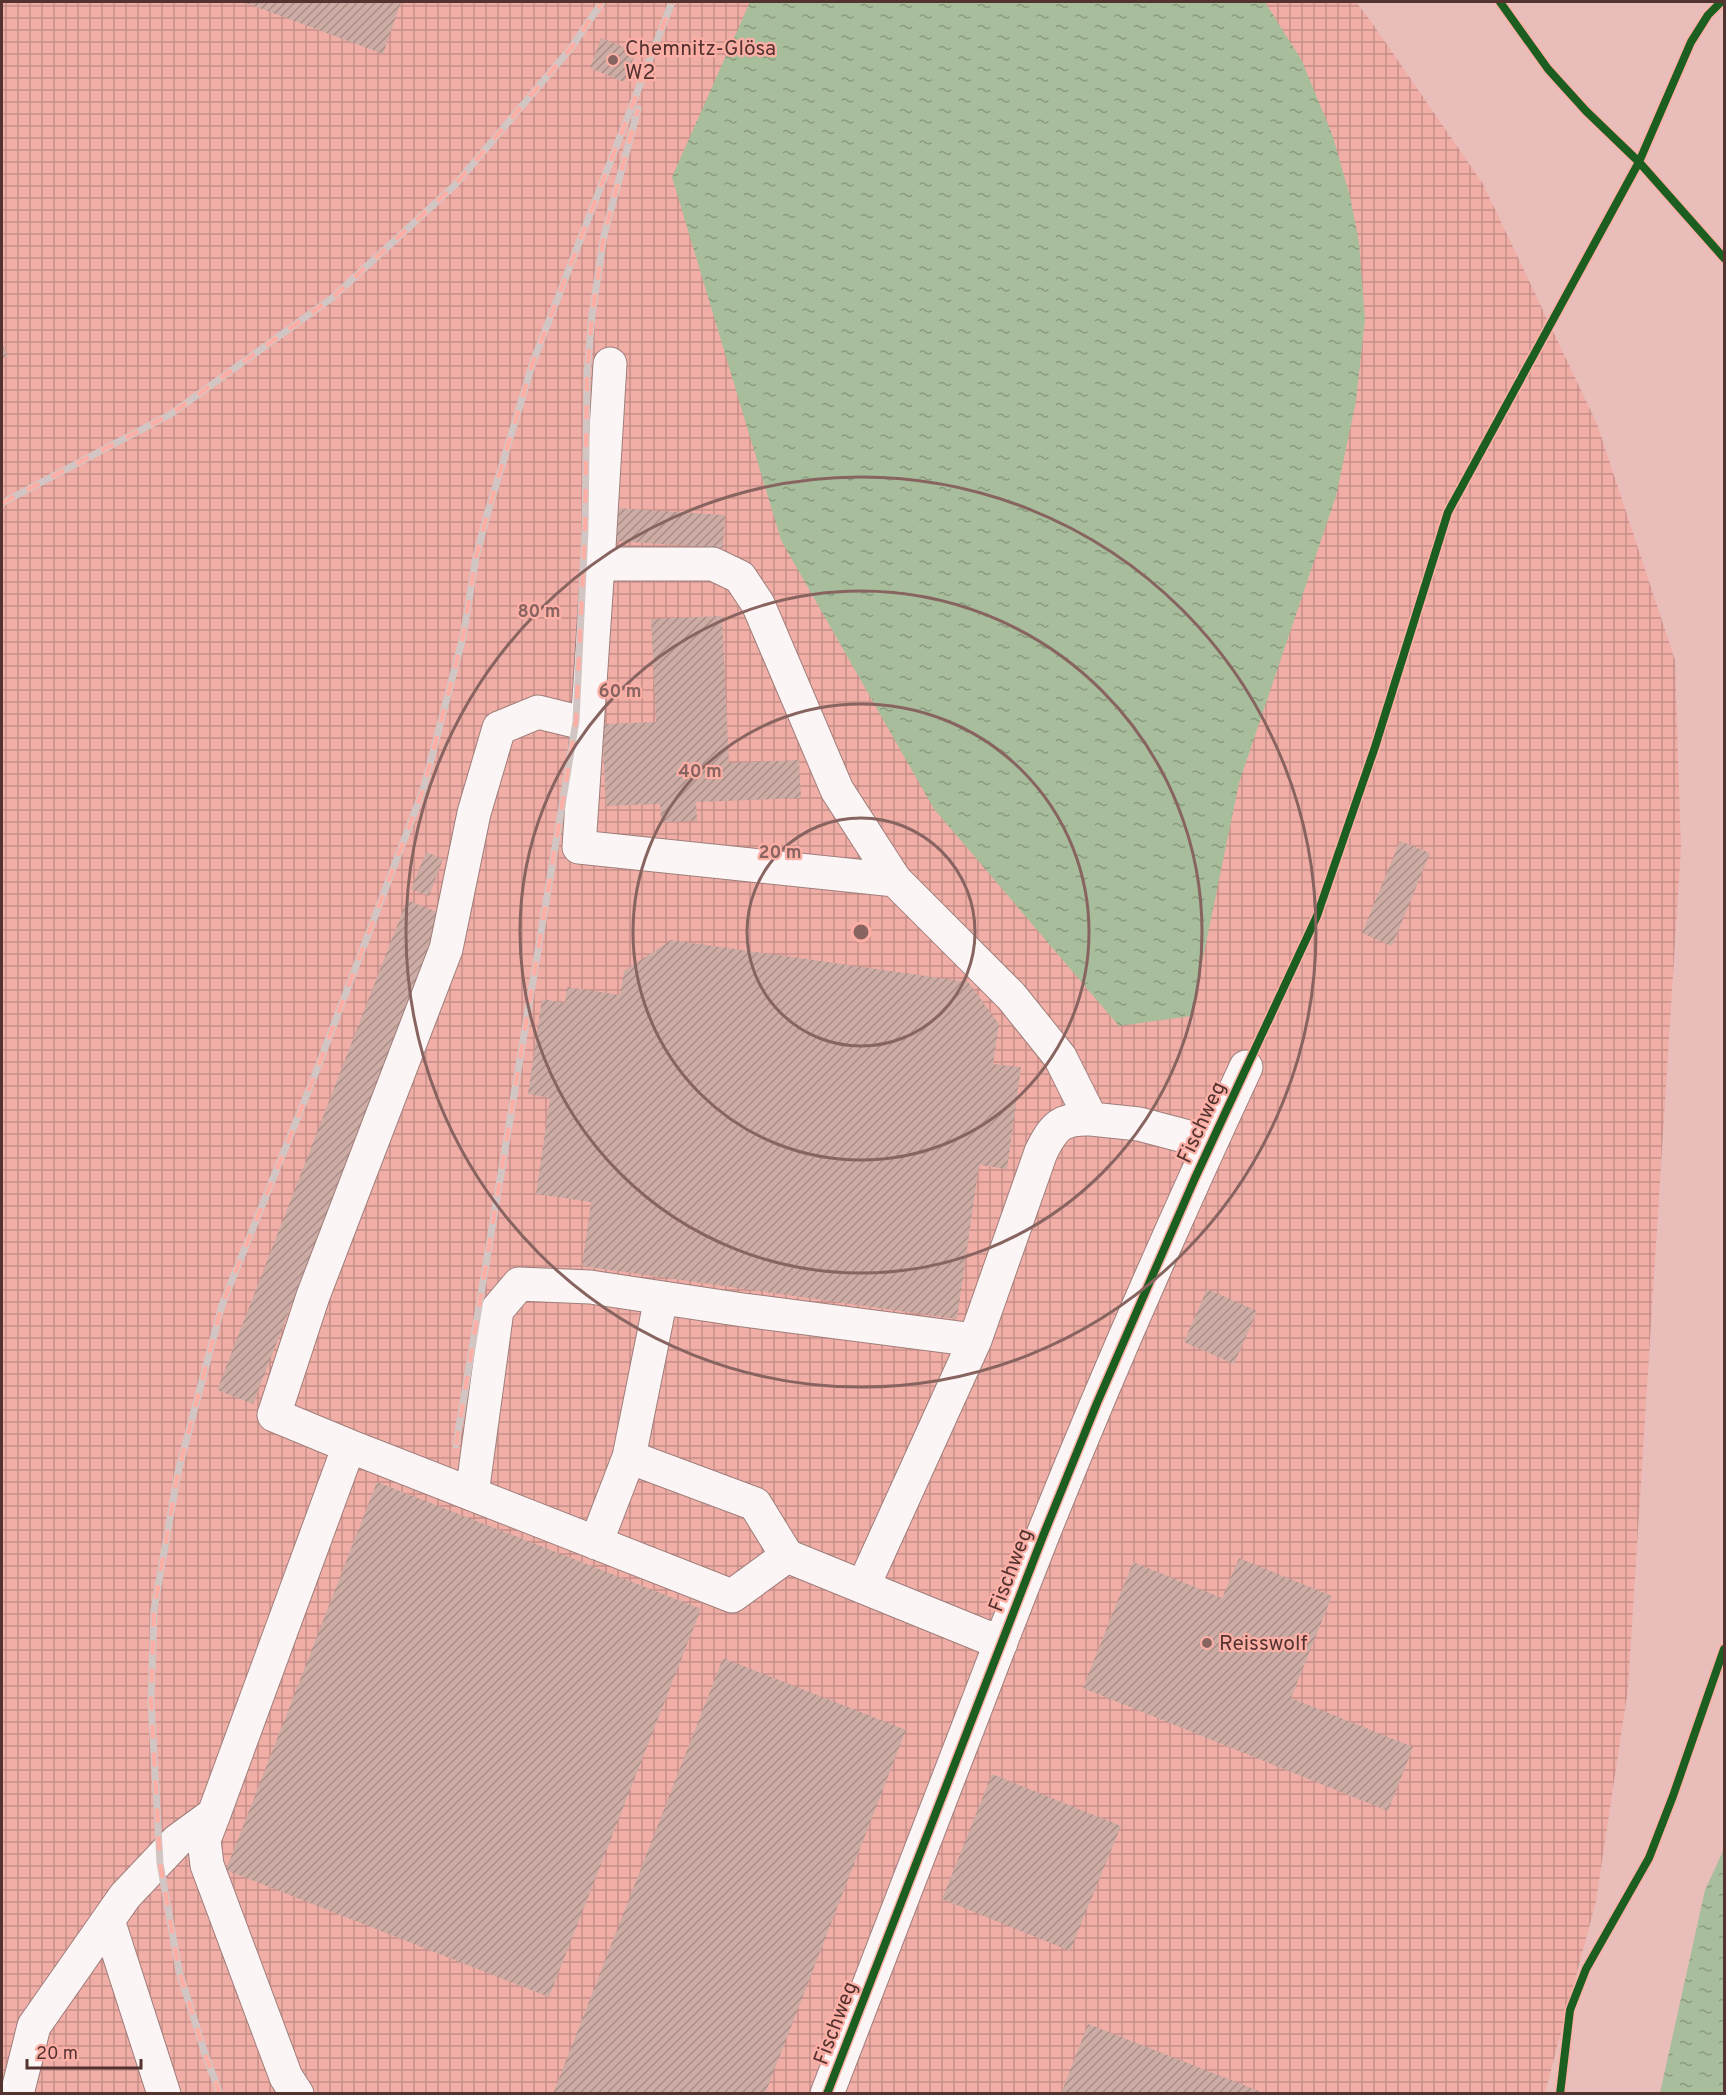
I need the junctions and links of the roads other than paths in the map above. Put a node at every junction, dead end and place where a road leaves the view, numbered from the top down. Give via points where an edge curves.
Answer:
1 (610, 364) dead end
2 (598, 564) junction
3 (586, 724) junction
4 (895, 880) junction
5 (1246, 1067) dead end
6 (1091, 1119) junction
7 (1211, 1143) junction
8 (661, 1298) junction
9 (975, 1340) junction
10 (348, 1446) junction
11 (629, 1457) junction
12 (472, 1494) junction
13 (596, 1543) junction
14 (787, 1556) junction
15 (863, 1587) junction
16 (1001, 1643) junction
17 (214, 1814) junction
18 (108, 1920) junction
19 (17, 2094) edge
20 (164, 2094) edge
21 (297, 2094) edge
22 (827, 2094) edge

1 - 2 street
2 - 3 street
2 - 4 street via 713,564 740,577 758,604 837,789
3 - 4 street via 579,847
3 - 10 street via 538,712 499,728 474,813 446,949 313,1296 274,1415
4 - 6 street via 1011,996 1060,1057
5 - 7 street, Fischweg
6 - 7 street via 1138,1124
6 - 9 street via 1061,1123 1049,1136
7 - 16 street, Fischweg via 1097,1403
8 - 9 street
8 - 11 street
8 - 12 street via 590,1287 519,1284 497,1310
9 - 15 street
10 - 12 street
10 - 17 street
11 - 13 street
11 - 14 street via 755,1504
12 - 13 street
13 - 14 street via 732,1596
14 - 15 street
15 - 16 street
16 - 22 street, Fischweg
17 - 18 street via 177,1841
17 - 21 street via 204,1840 207,1864 286,2077
18 - 19 street via 34,2026
18 - 20 street

